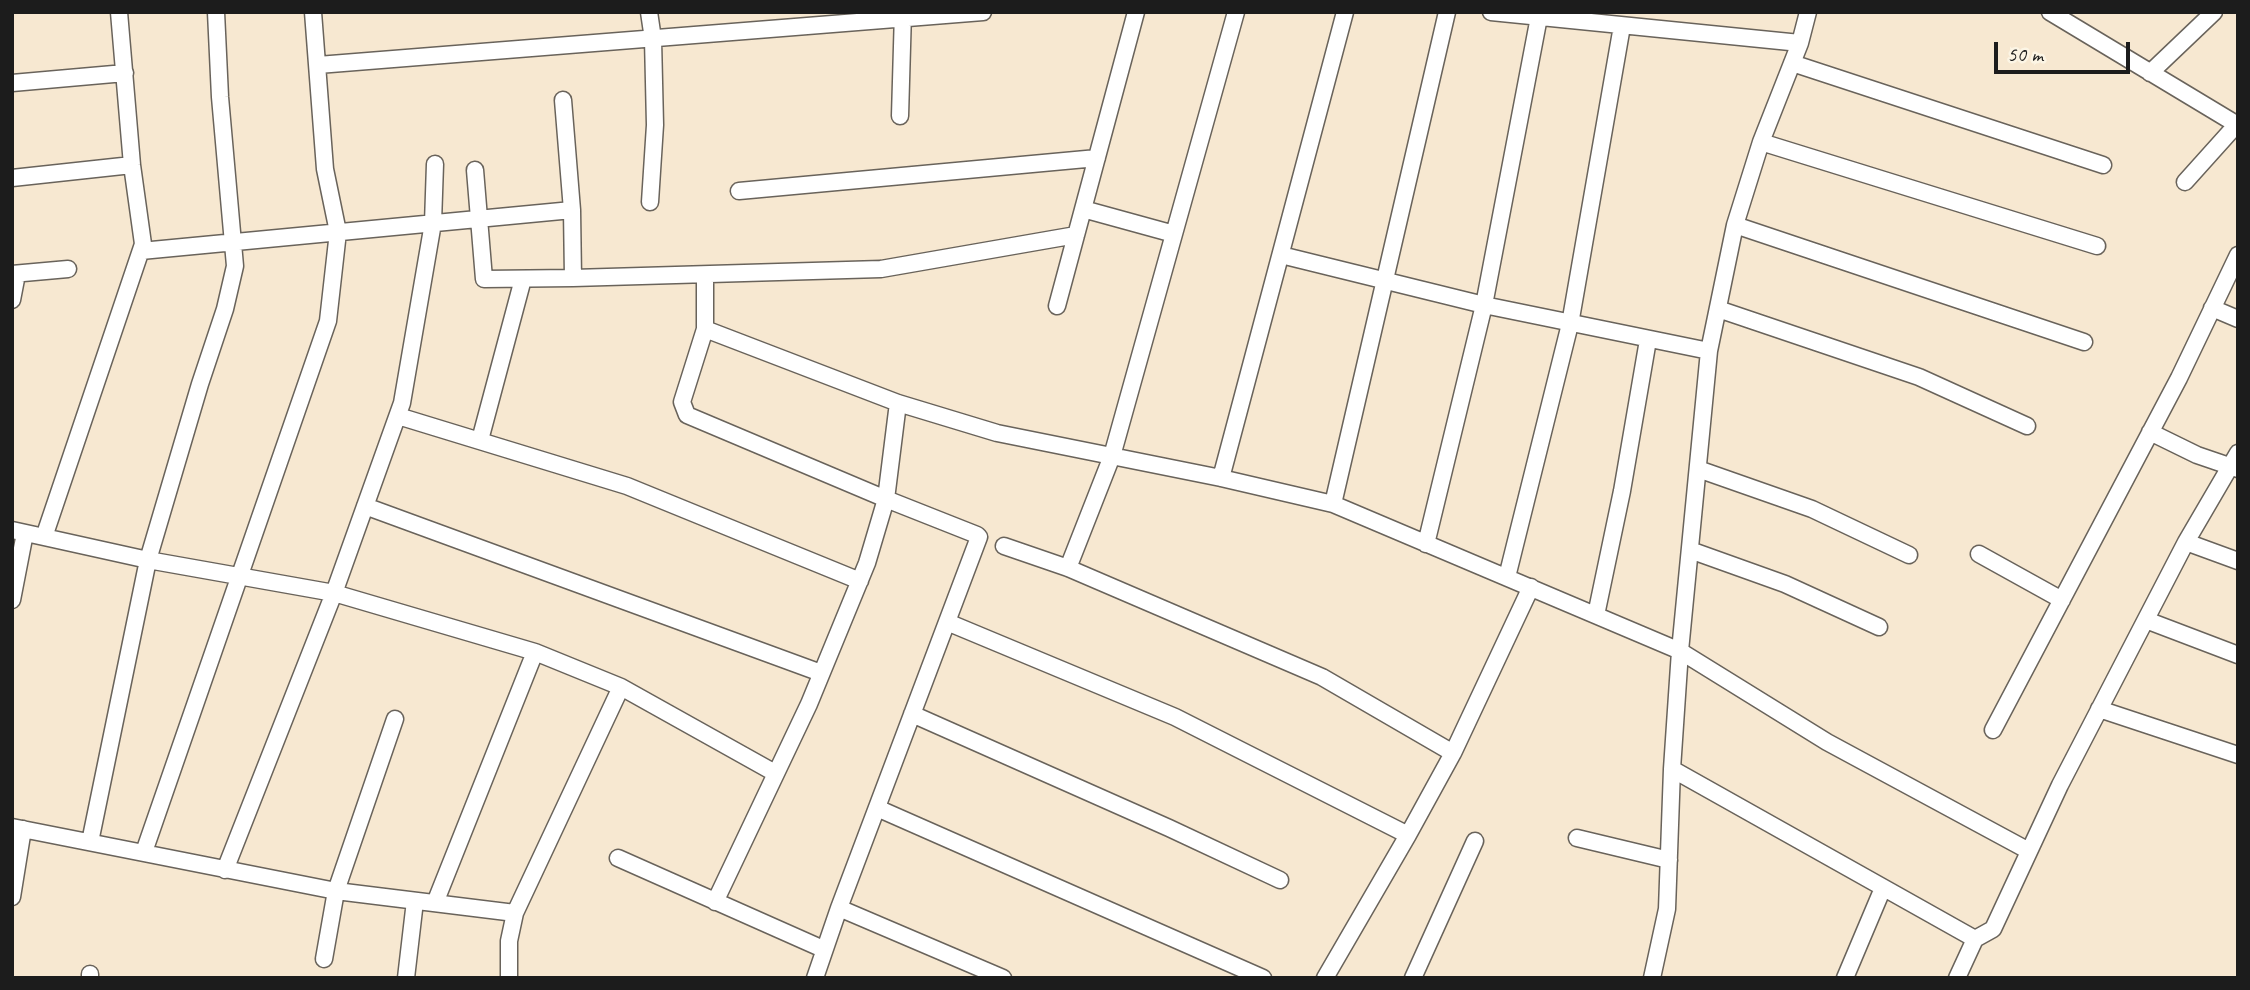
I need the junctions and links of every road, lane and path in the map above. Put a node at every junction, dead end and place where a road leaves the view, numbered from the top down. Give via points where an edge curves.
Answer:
1 (119, 12) edge
2 (216, 12) edge
3 (313, 12) edge
4 (649, 12) edge
5 (983, 12) edge
6 (1136, 12) edge
7 (1236, 12) edge
8 (1345, 12) edge
9 (1447, 12) edge
10 (1491, 12) edge
11 (1808, 12) edge
12 (2214, 12) edge
13 (2057, 14) edge
14 (903, 16) edge
15 (1539, 17) junction
16 (1622, 26) junction
17 (653, 39) junction
18 (1800, 44) junction
19 (1792, 63) junction
20 (318, 65) junction
21 (125, 73) junction
22 (2150, 73) junction
23 (12, 83) edge
24 (563, 100) dead end
25 (900, 116) dead end
26 (2237, 124) edge
27 (1761, 142) junction
28 (1097, 158) junction
29 (435, 164) dead end
30 (132, 165) junction
31 (2104, 165) dead end
32 (475, 170) dead end
33 (12, 178) edge
34 (2185, 181) dead end
35 (739, 191) dead end
36 (650, 202) dead end
37 (1083, 209) junction
38 (572, 210) junction
39 (479, 219) junction
40 (433, 223) junction
41 (1735, 225) junction
42 (338, 232) junction
43 (1174, 234) junction
44 (1076, 235) junction
45 (234, 242) junction
46 (2096, 246) dead end
47 (141, 251) junction
48 (1281, 255) junction
49 (2238, 255) edge
50 (68, 269) dead end
51 (14, 274) edge
52 (705, 275) junction
53 (573, 278) junction
54 (523, 279) junction
55 (1384, 280) junction
56 (12, 300) edge
57 (1484, 305) junction
58 (1057, 306) dead end
59 (2212, 308) junction
60 (1718, 309) junction
61 (2238, 319) edge
62 (1570, 324) junction
63 (705, 328) junction
64 (1648, 340) junction
65 (2084, 342) dead end
66 (1709, 351) junction
67 (898, 402) junction
68 (398, 416) junction
69 (2027, 426) dead end
70 (2150, 432) junction
71 (480, 440) junction
72 (1112, 456) junction
73 (2235, 463) edge
74 (1698, 469) junction
75 (1222, 478) junction
76 (886, 499) junction
77 (1333, 504) junction
78 (365, 506) junction
79 (19, 531) edge
80 (44, 537) junction
81 (2186, 542) junction
82 (1426, 544) junction
83 (1004, 546) dead end
84 (1690, 550) junction
85 (1979, 554) dead end
86 (1909, 555) dead end
87 (148, 560) junction
88 (2238, 561) edge
89 (1068, 568) junction
90 (239, 577) junction
91 (1507, 577) junction
92 (860, 580) junction
93 (1531, 587) junction
94 (334, 593) junction
95 (12, 600) edge
96 (2062, 600) junction
97 (1596, 615) junction
98 (2146, 620) junction
99 (947, 622) junction
100 (1879, 627) dead end
101 (1680, 651) junction
102 (535, 652) junction
103 (2238, 654) edge
104 (821, 673) junction
105 (621, 687) junction
106 (2099, 709) junction
107 (912, 713) junction
108 (395, 719) dead end
109 (1993, 730) dead end
110 (1453, 753) junction
111 (2238, 755) edge
112 (1672, 769) junction
113 (775, 773) junction
114 (877, 808) junction
115 (18, 828) edge
116 (1408, 835) junction
117 (1577, 838) dead end
118 (1475, 841) dead end
119 (90, 842) junction
120 (2029, 851) junction
121 (144, 852) junction
122 (618, 858) dead end
123 (1669, 860) junction
124 (225, 870) junction
125 (1280, 880) dead end
126 (1883, 888) junction
127 (336, 891) junction
128 (12, 897) edge
129 (415, 901) junction
130 (715, 902) junction
131 (435, 903) junction
132 (839, 908) junction
133 (515, 913) junction
134 (1975, 939) junction
135 (823, 949) junction
136 (324, 959) dead end
137 (406, 978) edge
138 (509, 978) edge
139 (815, 978) edge
140 (1003, 978) edge
141 (1263, 978) edge
142 (1325, 978) edge
143 (1413, 978) edge
144 (1652, 978) edge
145 (1845, 978) edge
146 (1957, 978) edge

1 - 21 street
2 - 45 street
3 - 20 street
4 - 17 street
5 - 14 street
6 - 28 street
7 - 43 street
8 - 48 street
9 - 55 street
10 - 15 street
11 - 18 street
12 - 22 street
13 - 22 street
14 - 17 street
14 - 25 street
15 - 16 street
15 - 57 street
16 - 18 street
16 - 62 street
17 - 20 street
17 - 36 street via 655,125
18 - 19 street
19 - 27 street
19 - 31 street
20 - 42 street via 325,169
21 - 23 street
21 - 30 street
22 - 26 street
24 - 38 street
26 - 34 street
27 - 41 street
27 - 46 street
28 - 35 street
28 - 37 street
29 - 40 street
30 - 33 street
30 - 47 street via 144,244
32 - 39 street
37 - 43 street
37 - 44 street
38 - 39 street
38 - 53 street
39 - 40 street
39 - 54 street via 484,279
40 - 42 street
40 - 68 street
41 - 60 street
41 - 65 street
42 - 45 street
42 - 90 street via 328,321
43 - 72 street
44 - 52 street via 881,269
44 - 58 street
45 - 47 street
45 - 87 street via 235,266 225,309
47 - 80 street
48 - 55 street
48 - 75 street
49 - 59 street
50 - 51 street
51 - 56 street
52 - 53 street
52 - 63 street
53 - 54 street
54 - 71 street
55 - 57 street
55 - 77 street
57 - 62 street
57 - 82 street
59 - 61 street
59 - 70 street
60 - 66 street
60 - 69 street via 1919,377
62 - 64 street
62 - 91 street
63 - 67 street
63 - 76 street via 682,402 687,415
64 - 66 street
64 - 97 street
66 - 74 street
67 - 72 street via 997,433
67 - 76 street
68 - 71 street
68 - 78 street
70 - 73 street via 2197,455
70 - 96 street
71 - 92 street via 627,486
72 - 75 street
72 - 89 street
73 - 81 street
74 - 84 street
74 - 86 street via 1812,509
75 - 77 street
76 - 92 street
76 - 99 street via 979,537
77 - 82 street
78 - 94 street
78 - 104 street
79 - 80 street
79 - 95 street
80 - 87 street
81 - 88 street
81 - 98 street
82 - 91 street
83 - 89 street
84 - 100 street via 1785,584
84 - 101 street
85 - 96 street
87 - 90 street
87 - 119 street
89 - 110 street via 1322,677
90 - 94 street
90 - 121 street
91 - 93 street
92 - 104 street
93 - 97 street
93 - 110 street
94 - 102 street
94 - 124 street
96 - 109 street
97 - 101 street
98 - 103 street
98 - 106 street
99 - 107 street
99 - 116 street via 1175,717
101 - 112 street
101 - 120 street via 1827,742
102 - 105 street
102 - 131 street
104 - 113 street
105 - 113 street
105 - 133 street
106 - 111 street
106 - 120 street
107 - 114 street
107 - 125 street
108 - 127 street
110 - 116 street
112 - 123 street
112 - 126 street
113 - 130 street
114 - 132 street
114 - 141 street
115 - 119 street
115 - 128 street
116 - 142 street
117 - 123 street
118 - 143 street
119 - 121 street
120 - 134 street via 1993,929
121 - 124 street
122 - 130 street
123 - 144 street via 1667,909
124 - 127 street
126 - 134 street
126 - 145 street
127 - 129 street
127 - 136 street
129 - 131 street
129 - 137 street
130 - 135 street
131 - 133 street
132 - 135 street
132 - 140 street
133 - 138 street
134 - 146 street
135 - 139 street

